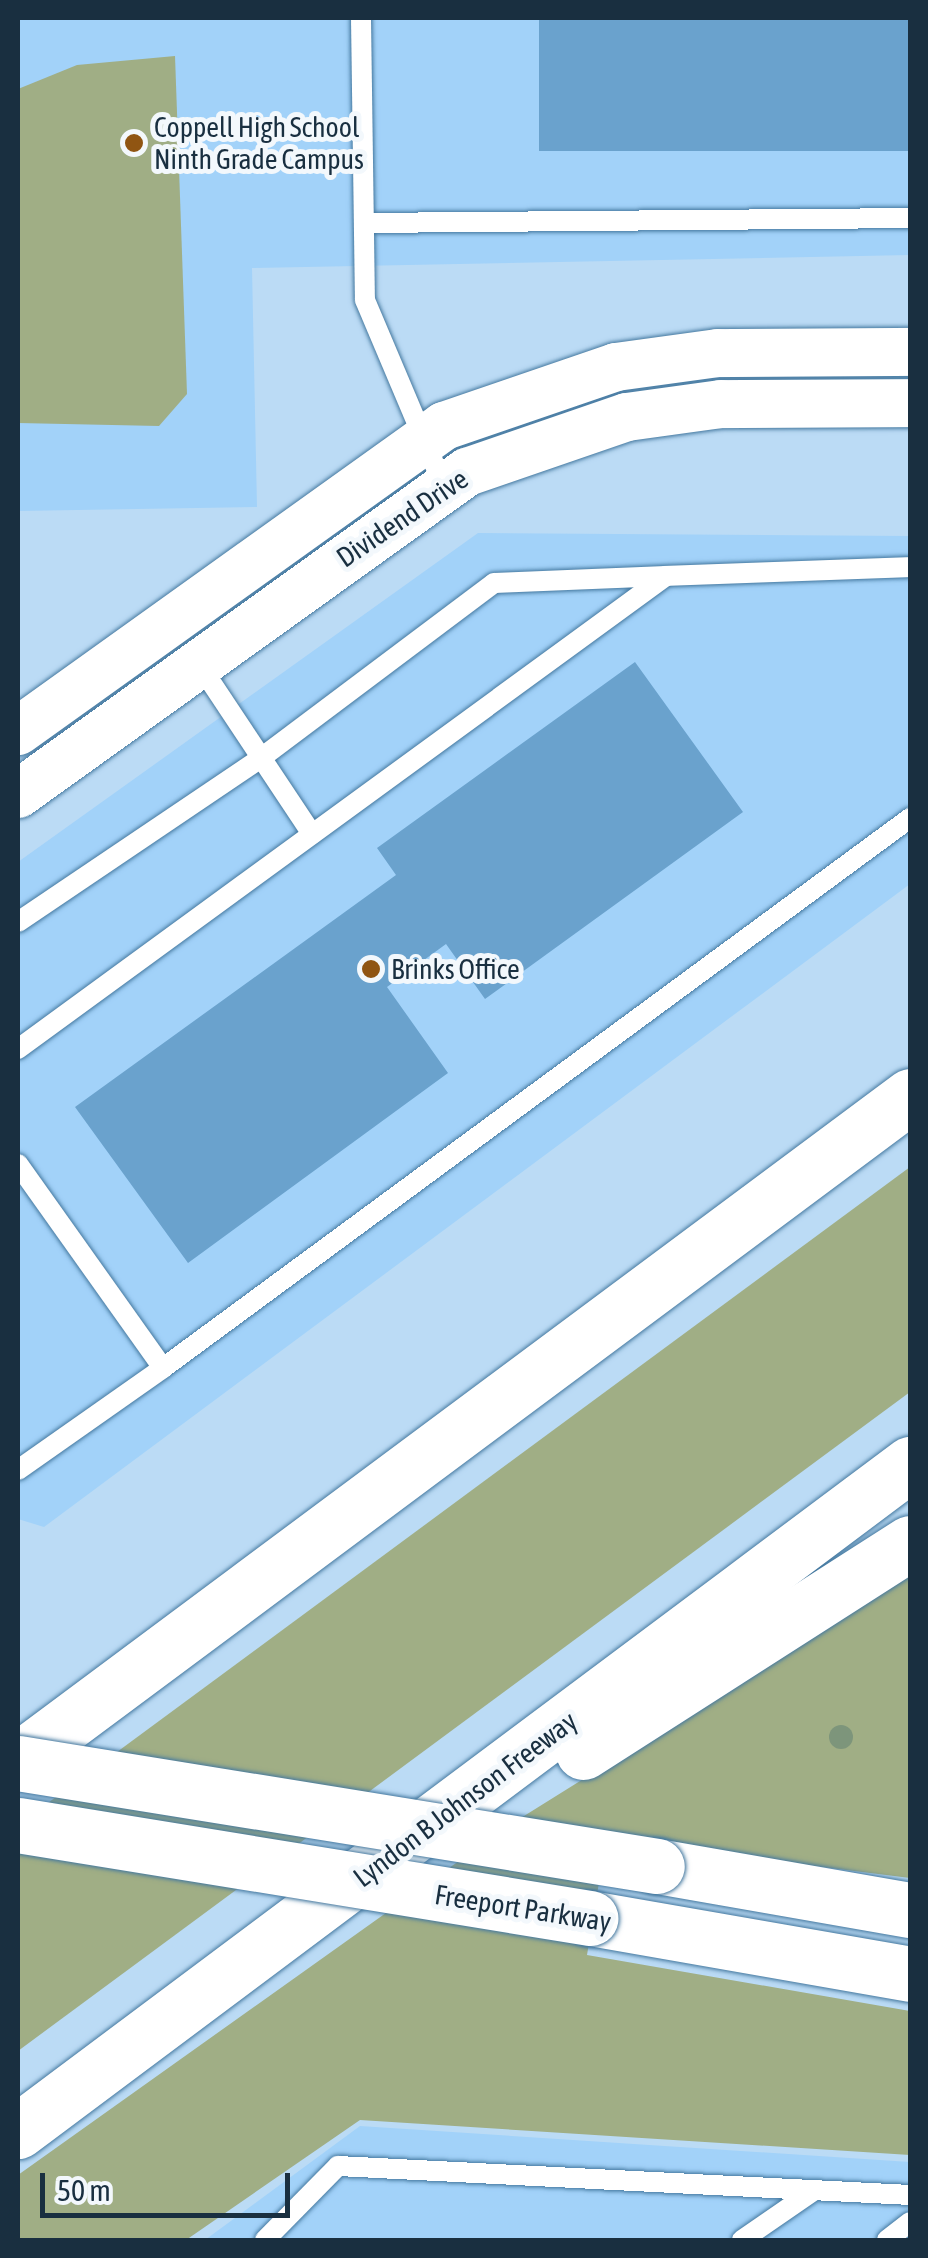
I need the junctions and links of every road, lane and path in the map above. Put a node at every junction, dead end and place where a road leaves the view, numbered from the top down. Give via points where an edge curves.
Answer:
1 (361, 18) edge
2 (910, 218) edge
3 (364, 223) junction
4 (910, 352) edge
5 (910, 403) edge
6 (420, 442) junction
7 (444, 487) junction
8 (910, 567) edge
9 (666, 576) junction
10 (167, 622) junction
11 (198, 663) junction
12 (18, 731) edge
13 (261, 758) junction
14 (18, 794) edge
15 (910, 818) edge
16 (312, 834) junction
17 (18, 922) edge
18 (18, 1049) edge
19 (910, 1096) edge
20 (18, 1164) edge
21 (163, 1368) junction
22 (910, 1464) edge
23 (18, 1470) edge
24 (910, 1543) edge
25 (27, 1752) edge
26 (18, 1825) edge
27 (910, 1910) edge
28 (910, 1974) edge
29 (20, 2129) edge
30 (813, 2191) junction
31 (910, 2195) edge
32 (910, 2222) edge
33 (265, 2240) edge
34 (742, 2240) edge
35 (887, 2240) edge

1 - 3 lane
2 - 3 lane
3 - 6 lane via 365,300
4 - 6 street, Dividend Drive via 718,353 616,367 532,391
5 - 7 street, Dividend Drive via 721,404 627,417 548,439
6 - 7 lane
6 - 10 street, Dividend Drive
7 - 11 street, Dividend Drive
8 - 9 lane
9 - 13 lane via 494,583
9 - 16 lane
10 - 11 street
10 - 12 street, Dividend Drive
11 - 13 lane
11 - 14 street, Dividend Drive
13 - 16 lane
13 - 17 lane
15 - 21 lane
16 - 18 lane
19 - 25 main road
20 - 21 lane
21 - 23 lane
22 - 29 main road, Lyndon B Johnson Freeway
24 - 29 main road
25 - 27 main road, bridge
26 - 28 main road, Freeport Parkway, bridge
30 - 31 lane
30 - 33 lane via 338,2166
30 - 34 lane
32 - 35 lane

